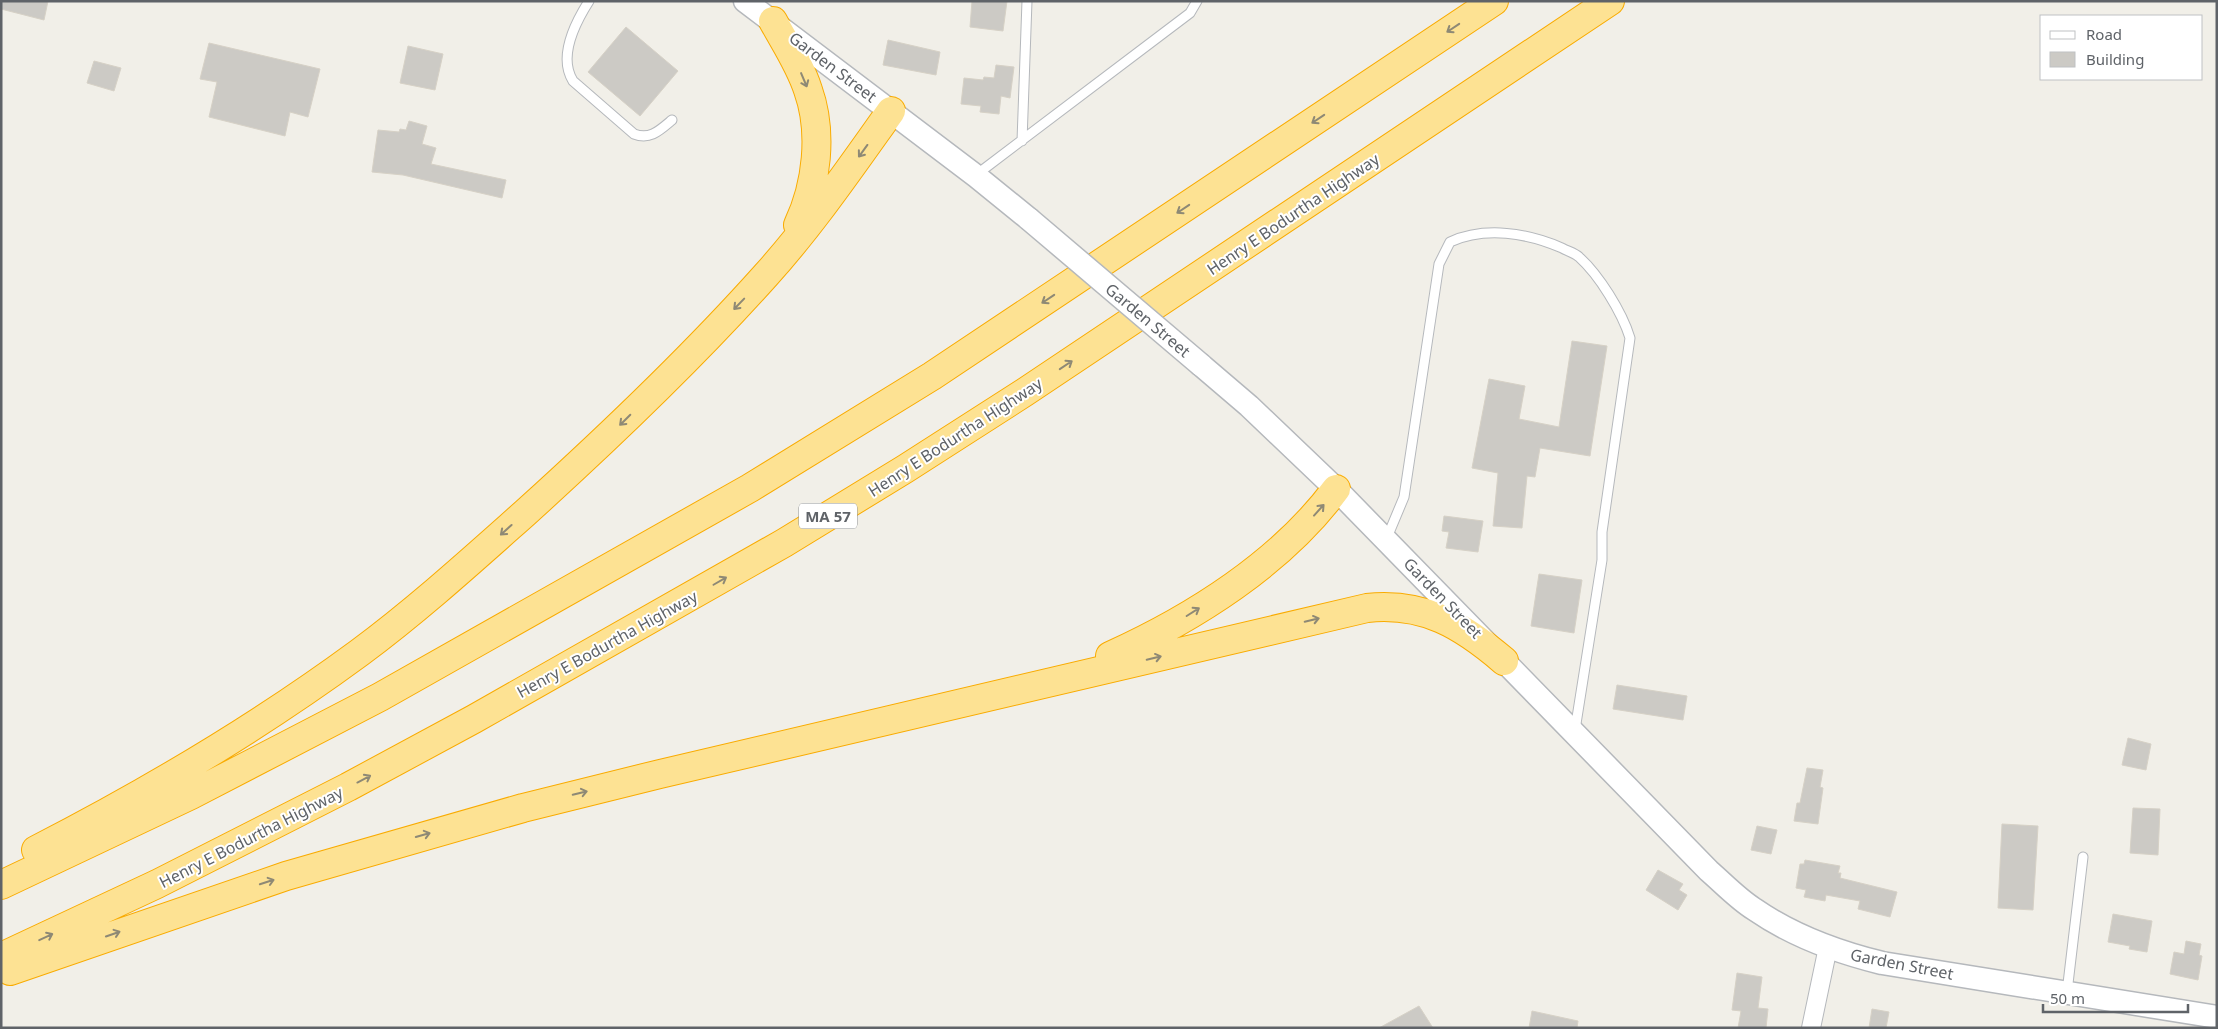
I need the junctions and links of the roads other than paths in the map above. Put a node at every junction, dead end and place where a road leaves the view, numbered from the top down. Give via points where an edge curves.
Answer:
1 (589, 1) edge
2 (745, 1) edge
3 (1027, 1) edge
4 (1197, 1) edge
5 (1494, 1) edge
6 (1610, 1) edge
7 (773, 21) junction
8 (891, 111) junction
9 (672, 120) dead end
10 (1022, 141) junction
11 (976, 176) junction
12 (767, 274) junction
13 (1336, 489) junction
14 (1386, 540) junction
15 (1504, 661) junction
16 (1005, 693) junction
17 (1574, 733) junction
18 (2084, 857) dead end
19 (1, 867) edge
20 (1, 886) edge
21 (1828, 947) junction
22 (1, 957) edge
23 (1, 974) edge
24 (2067, 993) junction
25 (2217, 1016) edge
26 (1811, 1028) edge

1 - 9 lane via 579,17 570,43 568,74 634,134 644,138
2 - 7 street, Garden Street
3 - 10 lane
4 - 10 lane via 1190,13
5 -> 20 highway via 932,376 750,488 372,702 191,795
22 -> 6 highway, Henry E Bodurtha Highway / MA 57 via 157,884 372,775 792,538 1025,392
7 - 8 street, Garden Street
7 -> 12 highway via 808,91 814,121 815,157 814,178 804,214
8 - 11 street, Garden Street
8 -> 12 highway via 823,206
10 - 11 lane
11 - 13 street, Garden Street, bridge via 1249,406
12 -> 19 highway via 596,449 433,594 361,652 266,718 192,764
13 - 14 street, Garden Street
16 -> 13 highway via 1098,662 1203,606 1248,575 1282,546
14 - 15 street, Garden Street
14 - 17 lane via 1404,497 1438,264 1450,242 1477,233 1500,233 1542,239 1578,256 1605,289 1624,320 1630,338 1602,532 1602,560
16 -> 15 highway via 1385,606 1418,610 1448,621 1478,639
15 - 17 street, Garden Street
23 -> 16 highway via 220,897 456,826 660,774
17 - 21 street, Garden Street via 1732,892 1774,922
18 - 24 lane
21 - 24 street, Garden Street via 1882,963
21 - 26 street
24 - 25 street, Garden Street

